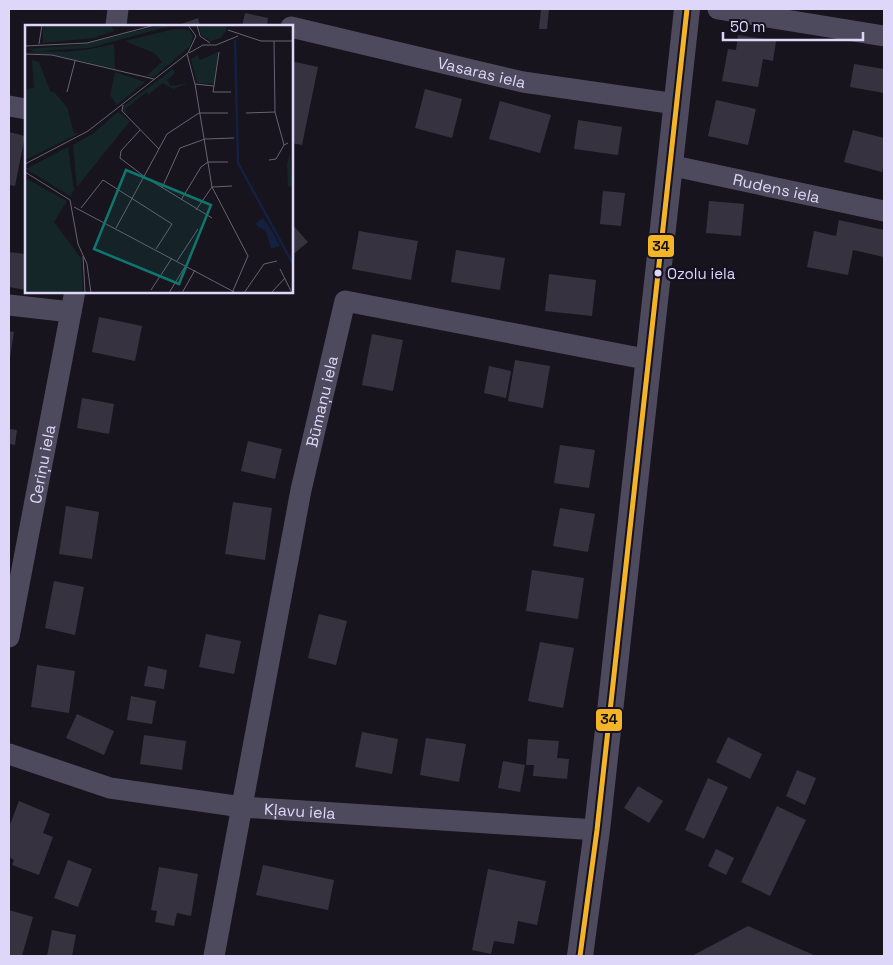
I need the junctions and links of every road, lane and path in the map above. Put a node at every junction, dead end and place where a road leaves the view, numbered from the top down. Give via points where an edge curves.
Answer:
1 (118, 9) edge
2 (687, 9) edge
3 (718, 9) edge
4 (116, 25) edge
5 (292, 27) edge
6 (884, 36) edge
7 (676, 104) junction
8 (9, 106) edge
9 (25, 109) edge
10 (669, 166) junction
11 (884, 211) edge
12 (75, 292) edge
13 (9, 305) edge
14 (71, 312) junction
15 (650, 360) junction
16 (18, 544) edge
17 (9, 637) edge
18 (9, 754) edge
19 (242, 807) junction
20 (597, 830) junction
21 (214, 956) edge
22 (580, 956) edge

1 - 4 street
2 - 7 street
3 - 6 street
5 - 7 street, Vasaras iela via 523,82
7 - 10 street
8 - 9 street
10 - 11 street, Rudens iela
10 - 15 street
12 - 14 street, Ceriņu iela
13 - 14 street
14 - 16 street, Ceriņu iela
15 - 19 street, Būmaņu iela via 345,301 301,490
15 - 20 street
16 - 17 street, Ceriņu iela
18 - 19 street, Kļavu iela via 110,788
19 - 20 street, Kļavu iela
19 - 21 street
20 - 22 street

